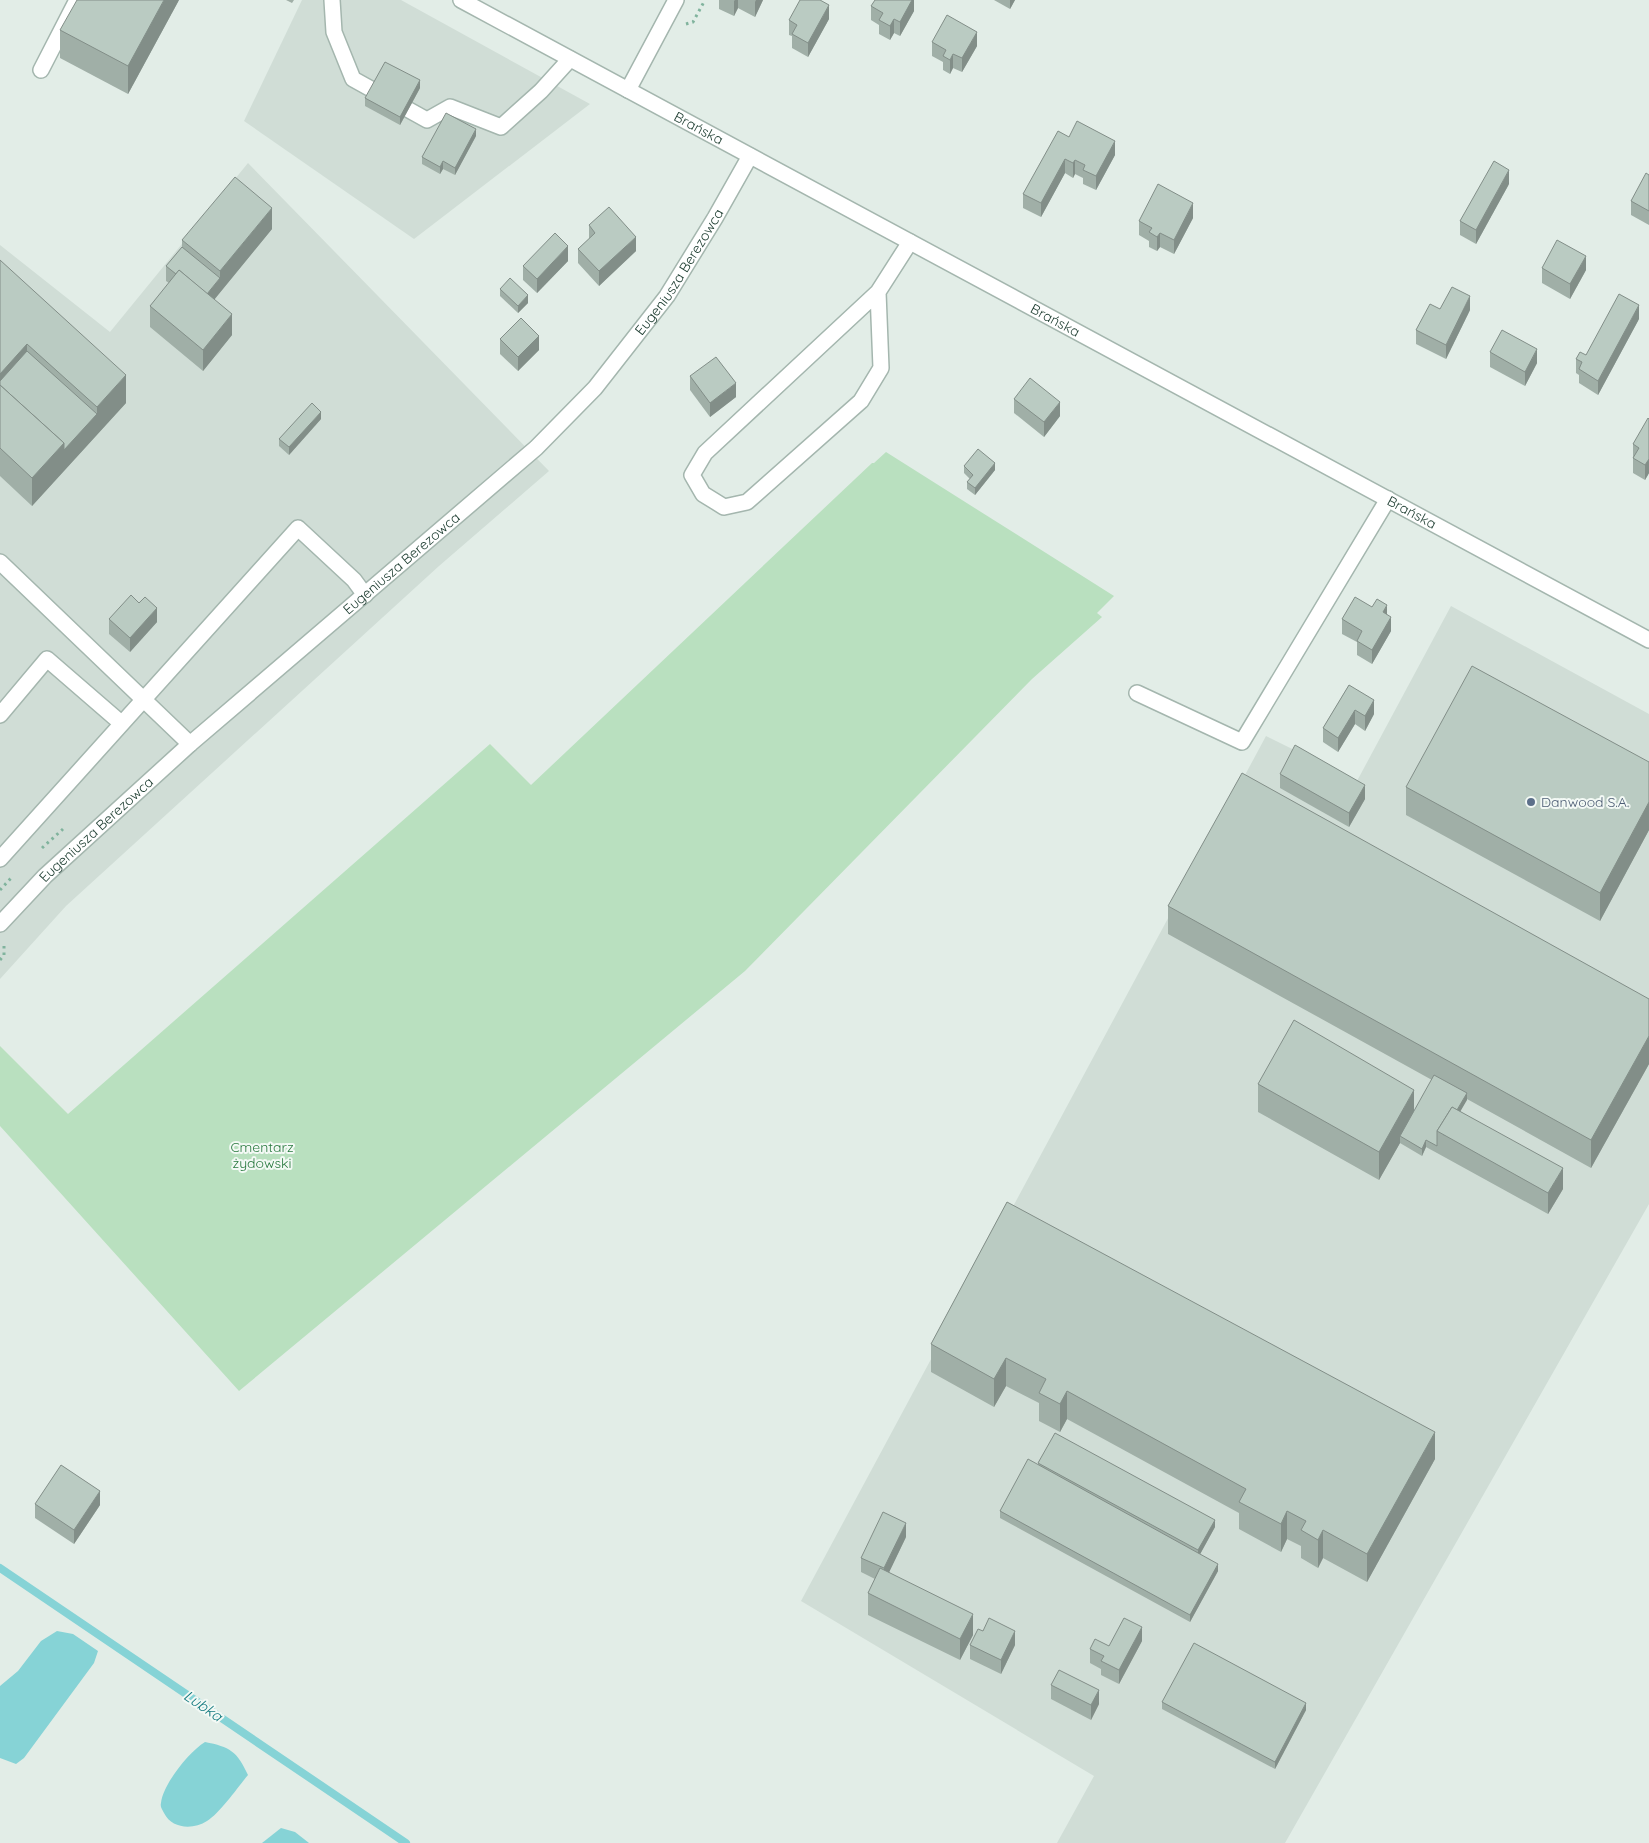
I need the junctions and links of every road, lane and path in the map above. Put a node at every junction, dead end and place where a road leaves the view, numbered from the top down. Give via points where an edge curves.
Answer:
1 (77, 0) edge
2 (332, 0) edge
3 (461, 0) edge
4 (676, 0) edge
5 (570, 59) junction
6 (41, 70) dead end
7 (628, 90) junction
8 (750, 156) junction
9 (910, 242) junction
10 (878, 292) junction
11 (1388, 499) junction
12 (0, 562) edge
13 (364, 595) junction
14 (1649, 640) edge
15 (1137, 693) dead end
16 (144, 701) junction
17 (0, 715) edge
18 (121, 723) junction
19 (190, 744) junction
20 (69, 824) dead end
21 (40, 850) dead end
22 (0, 859) edge
23 (13, 876) dead end
24 (0, 890) edge
25 (2, 931) edge
26 (0, 960) edge

1 - 6 street
2 - 5 street via 334,32 353,80 427,120 450,107 502,127 541,92
3 - 5 street, Brańska
4 - 7 street
5 - 7 street, Brańska
7 - 8 street, Brańska
8 - 9 street, Brańska
8 - 13 street, Eugeniusza Berezowca via 667,296 595,388 536,448
9 - 10 street
9 - 11 street, Brańska
10 - 10 street via 706,453 692,475 703,494 724,507 747,502 861,401 881,368
11 - 14 street, Brańska
11 - 15 street via 1242,742
12 - 16 street
13 - 16 street via 354,580 298,528
13 - 19 street, Eugeniusza Berezowca
16 - 18 street
16 - 19 street
17 - 18 street via 47,659
18 - 22 street
19 - 25 street, Eugeniusza Berezowca via 44,876
20 - 21 path
23 - 24 path
25 - 26 path via 5,945

